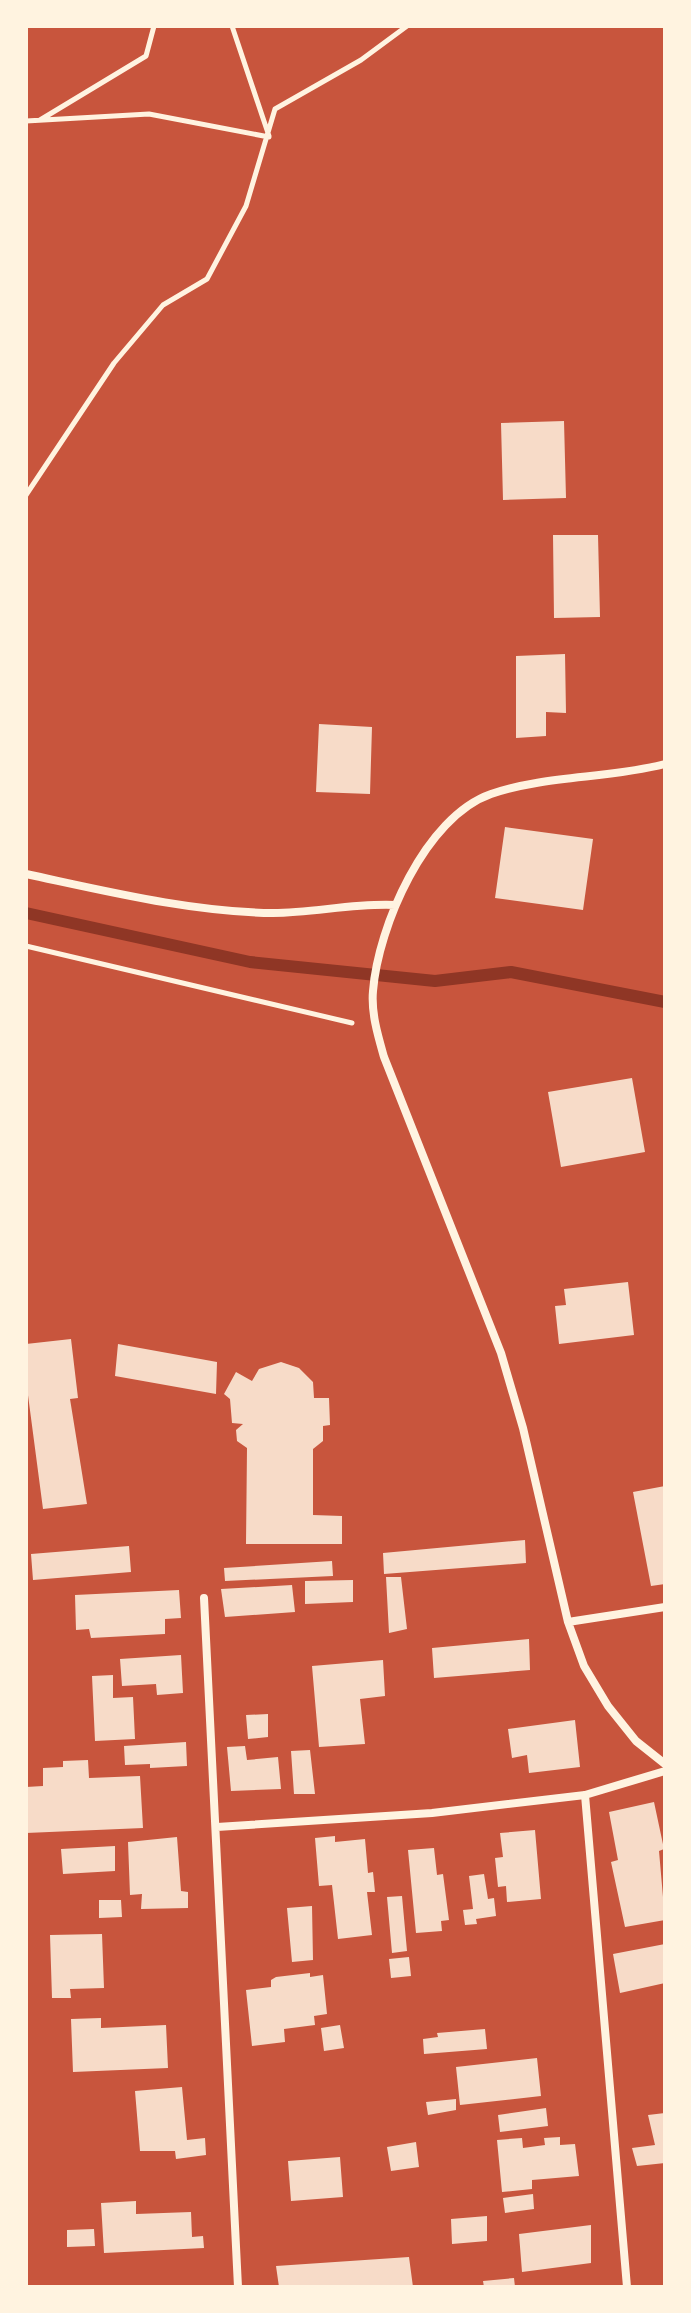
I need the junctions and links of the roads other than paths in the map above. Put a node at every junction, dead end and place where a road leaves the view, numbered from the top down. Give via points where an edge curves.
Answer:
1 (665, 764) edge
2 (26, 874) edge
3 (395, 905) junction
4 (204, 1598) dead end
5 (665, 1607) edge
6 (568, 1622) junction
7 (665, 1764) edge
8 (665, 1771) edge
9 (585, 1795) junction
10 (217, 1827) junction
11 (238, 2287) edge
12 (627, 2287) edge

1 - 3 street via 522,785 486,796 451,822 419,859
2 - 3 street via 212,909 276,913
3 - 6 street via 378,949 376,1029 501,1353
4 - 10 street
5 - 6 street
6 - 7 street via 584,1666 608,1706 636,1741
8 - 9 street
9 - 10 street via 432,1813
9 - 12 street
10 - 11 street

